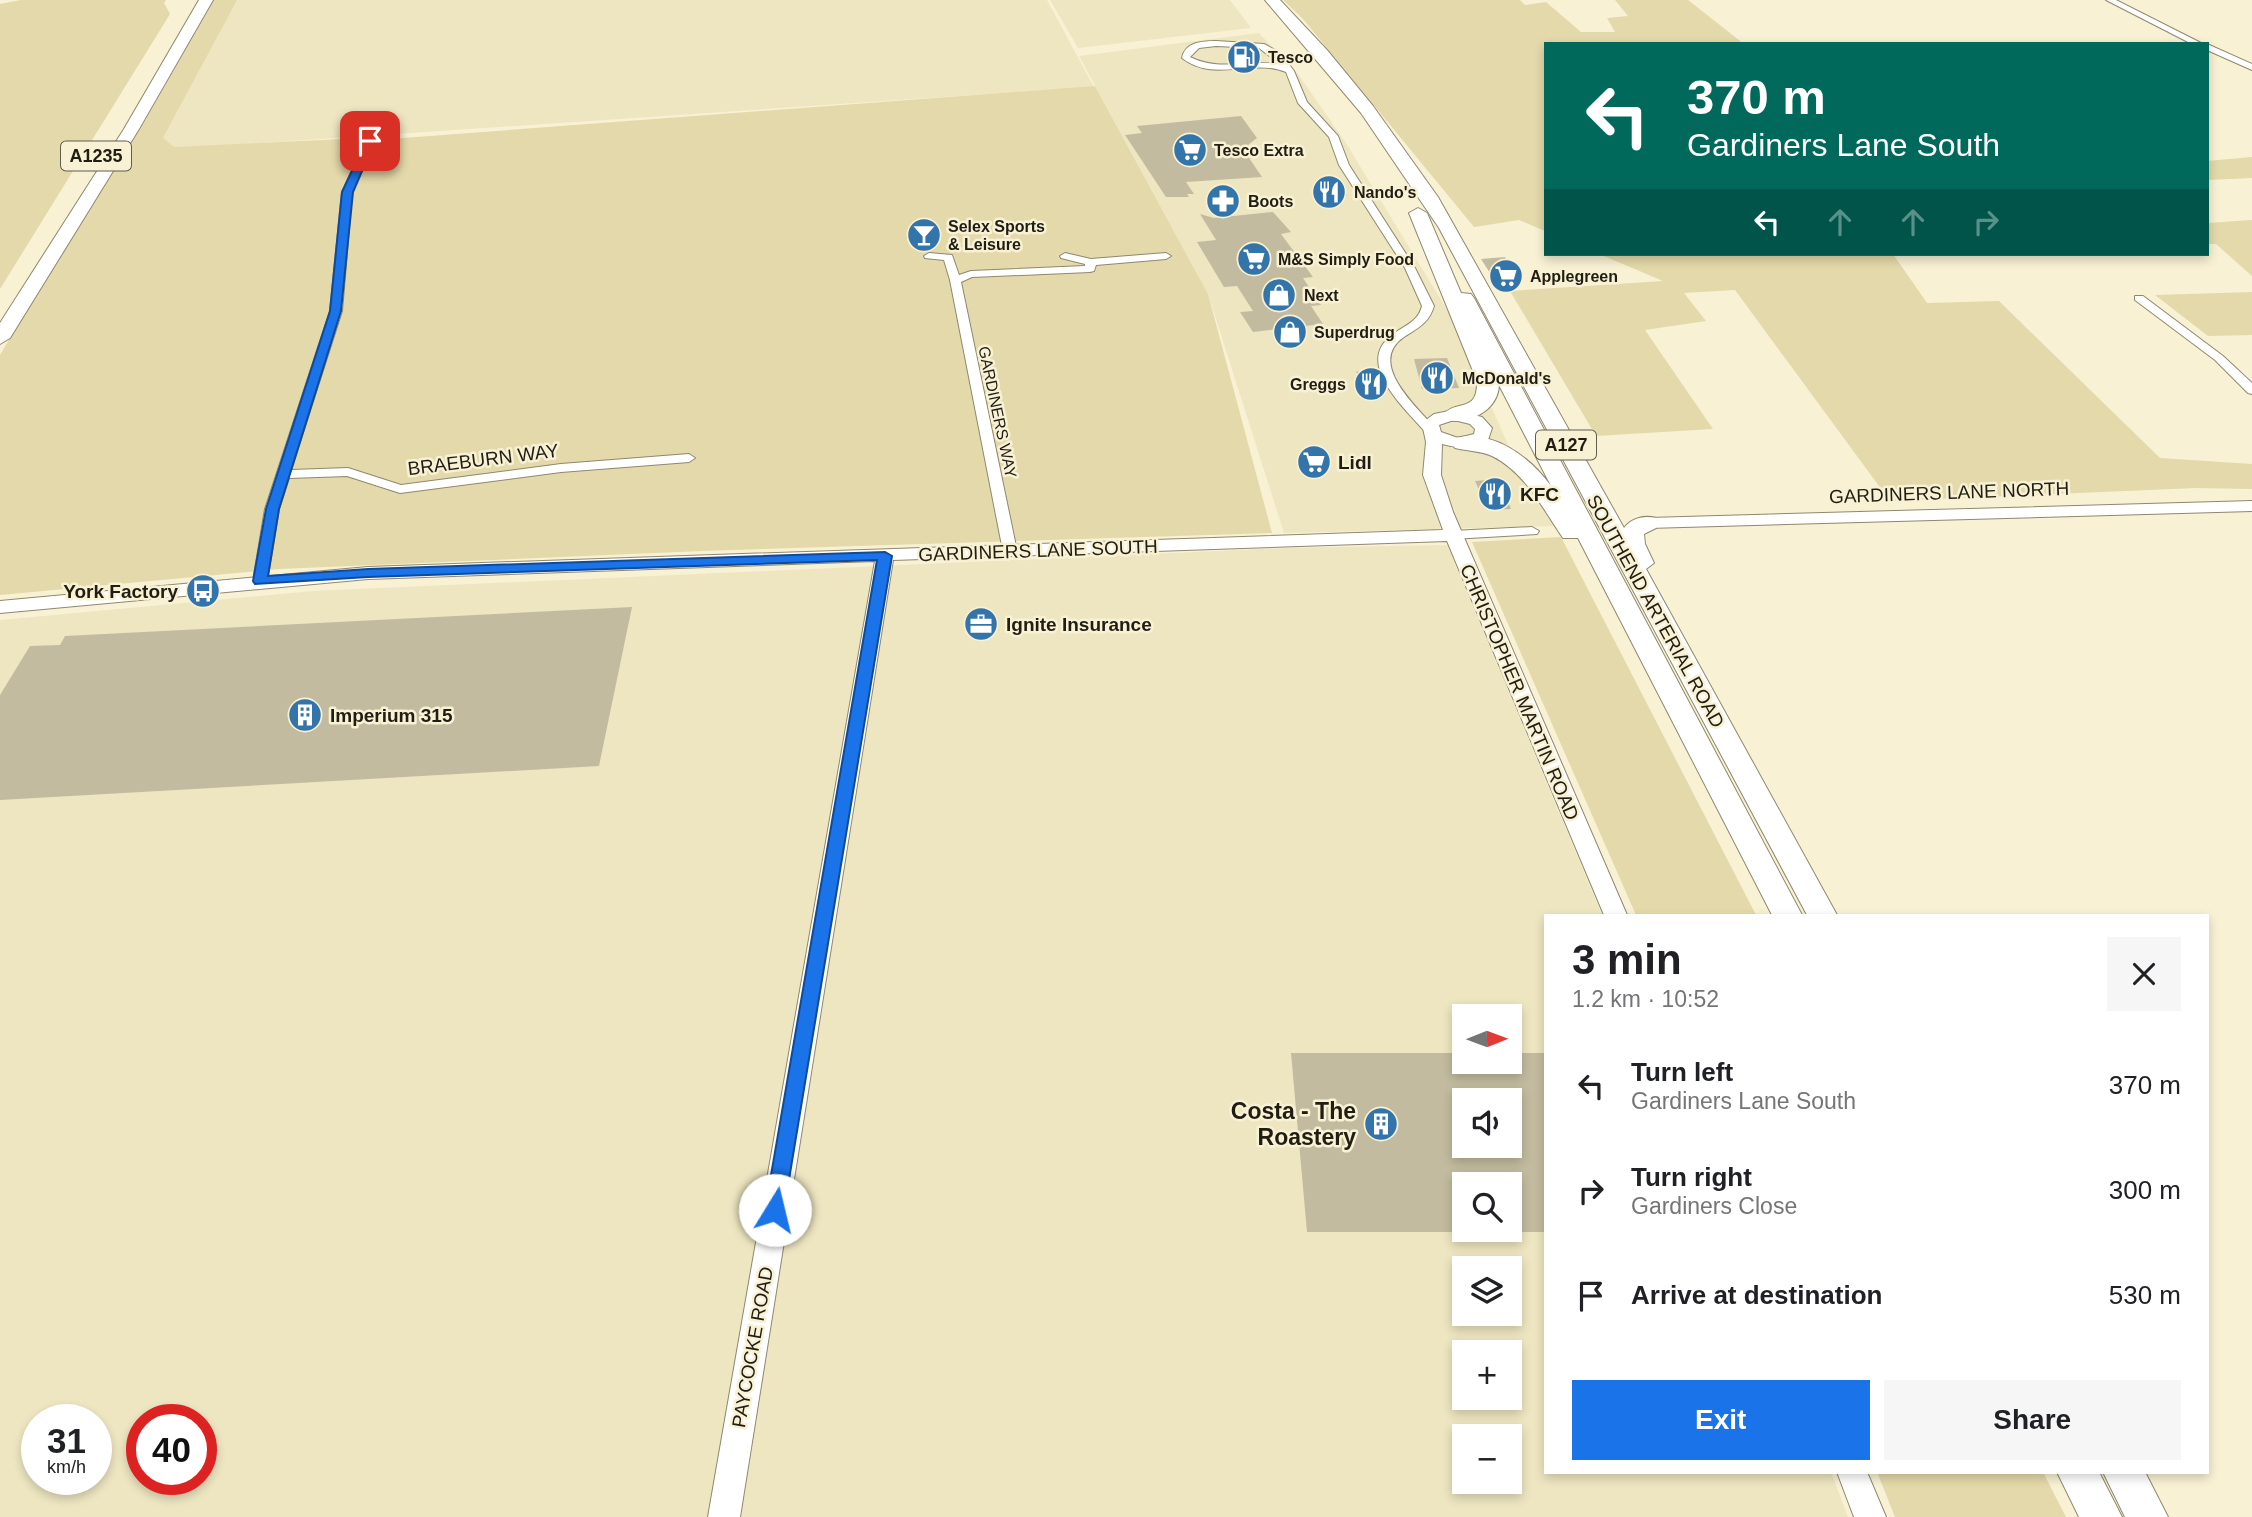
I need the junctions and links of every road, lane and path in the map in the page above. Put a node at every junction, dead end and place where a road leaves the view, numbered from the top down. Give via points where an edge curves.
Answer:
1 (188, 0) edge
2 (206, 0) edge
3 (1256, 0) edge
4 (1272, 0) edge
5 (2110, 0) edge
6 (2195, 42) edge
7 (2209, 48) edge
8 (2252, 67) edge
9 (1290, 71) junction
10 (370, 141) dead end
11 (1418, 213) junction
12 (929, 256) dead end
13 (1065, 256) dead end
14 (1166, 256) dead end
15 (1091, 262) junction
16 (955, 280) junction
17 (2139, 298) dead end
18 (0, 311) edge
19 (0, 338) edge
20 (1530, 380) junction
21 (2252, 390) edge
22 (1397, 392) junction
23 (1454, 415) junction
24 (1431, 431) junction
25 (1463, 443) junction
26 (689, 458) dead end
27 (1432, 466) junction
28 (284, 474) junction
29 (2252, 506) edge
30 (1648, 523) junction
31 (1532, 531) dead end
32 (1452, 535) junction
33 (1010, 551) junction
34 (885, 556) junction
35 (260, 581) junction
36 (0, 607) edge
37 (1761, 802) junction
38 (1730, 805) junction
39 (1616, 914) edge
40 (1786, 914) edge
41 (1821, 914) edge
42 (1853, 1474) edge
43 (2078, 1474) edge
44 (724, 1517) edge
45 (1870, 1517) edge
46 (2101, 1517) edge

1 - 18 main road, A1235
2 - 19 main road, A1235 via 142,113
3 - 11 highway, SOUTHEND ARTERIAL ROAD / A127 via 1324,75
4 - 20 highway, SOUTHEND ARTERIAL ROAD / A127 via 1391,141 1448,228
5 - 6 street
7 - 8 street
9 - 9 street via 1271,65 1209,69 1186,54 1204,44 1261,46
9 - 22 street via 1303,103 1333,136 1344,165 1429,306 1427,316 1394,338 1384,354
10 - 28 street via 348,192 336,311
11 - 23 highway, A127 via 1488,380 1488,396 1480,406
11 - 38 highway, SOUTHEND ARTERIAL ROAD / A127
12 - 16 street, GARDINERS WAY via 948,257
13 - 15 street
14 - 15 street
15 - 16 street via 1090,270 971,274
16 - 33 street, GARDINERS WAY
17 - 21 street via 2219,358
20 - 30 highway, A127 via 1614,509 1628,519
20 - 37 highway, SOUTHEND ARTERIAL ROAD / A127
22 - 23 street via 1418,409
22 - 24 street
23 - 24 street via 1434,420
23 - 25 street via 1476,420 1484,428 1477,440
24 - 25 street via 1445,441
24 - 27 street, CHRISTOPHER MARTIN ROAD
25 - 27 street via 1443,449
25 - 38 highway, A127 via 1499,449 1533,478 1572,535
26 - 28 street, BRAEBURN WAY via 561,468 400,489 348,472
27 - 32 street, CHRISTOPHER MARTIN ROAD via 1433,483
28 - 35 street via 272,509
29 - 30 street, GARDINERS LANE NORTH
30 - 37 highway, A127 via 1635,528 1631,541
31 - 32 street, GARDINERS LANE SOUTH
32 - 33 street, GARDINERS LANE SOUTH
32 - 39 street, CHRISTOPHER MARTIN ROAD
33 - 34 street, GARDINERS LANE SOUTH
34 - 35 street, GARDINERS LANE SOUTH
34 - 44 street, PAYCOCKE ROAD
35 - 36 street, GARDINERS LANE SOUTH
37 - 41 highway, SOUTHEND ARTERIAL ROAD / A127
38 - 40 highway, SOUTHEND ARTERIAL ROAD / A127
42 - 45 street
43 - 46 highway

